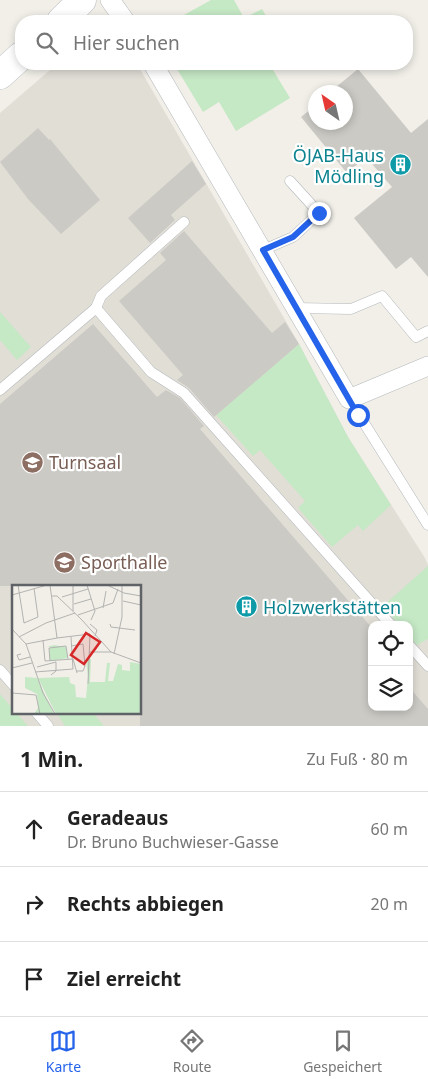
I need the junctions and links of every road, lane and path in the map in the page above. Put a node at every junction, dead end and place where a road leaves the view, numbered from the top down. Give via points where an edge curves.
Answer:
1 (82, 0) edge
2 (110, 0) edge
3 (67, 15) edge
4 (121, 15) edge
5 (15, 61) edge
6 (157, 70) edge
7 (0, 75) edge
8 (290, 181) dead end
9 (184, 222) dead end
10 (263, 250) junction
11 (96, 308) junction
12 (296, 308) junction
13 (428, 331) edge
14 (428, 366) edge
15 (0, 390) edge
16 (349, 399) junction
17 (428, 524) edge
18 (387, 621) edge
19 (413, 649) edge
20 (428, 666) edge
21 (0, 670) edge
22 (12, 684) edge
23 (38, 714) edge
24 (48, 726) edge

1 - 3 street
2 - 4 street
5 - 7 street
6 - 10 street
8 - 10 lane via 319,213 293,237
9 - 11 lane via 101,296
10 - 12 street
11 - 15 lane
11 - 18 lane via 151,372 184,393
12 - 13 lane via 350,309 382,296 416,337
12 - 16 street
14 - 16 street
16 - 17 lane
19 - 20 lane
21 - 22 lane
23 - 24 lane

